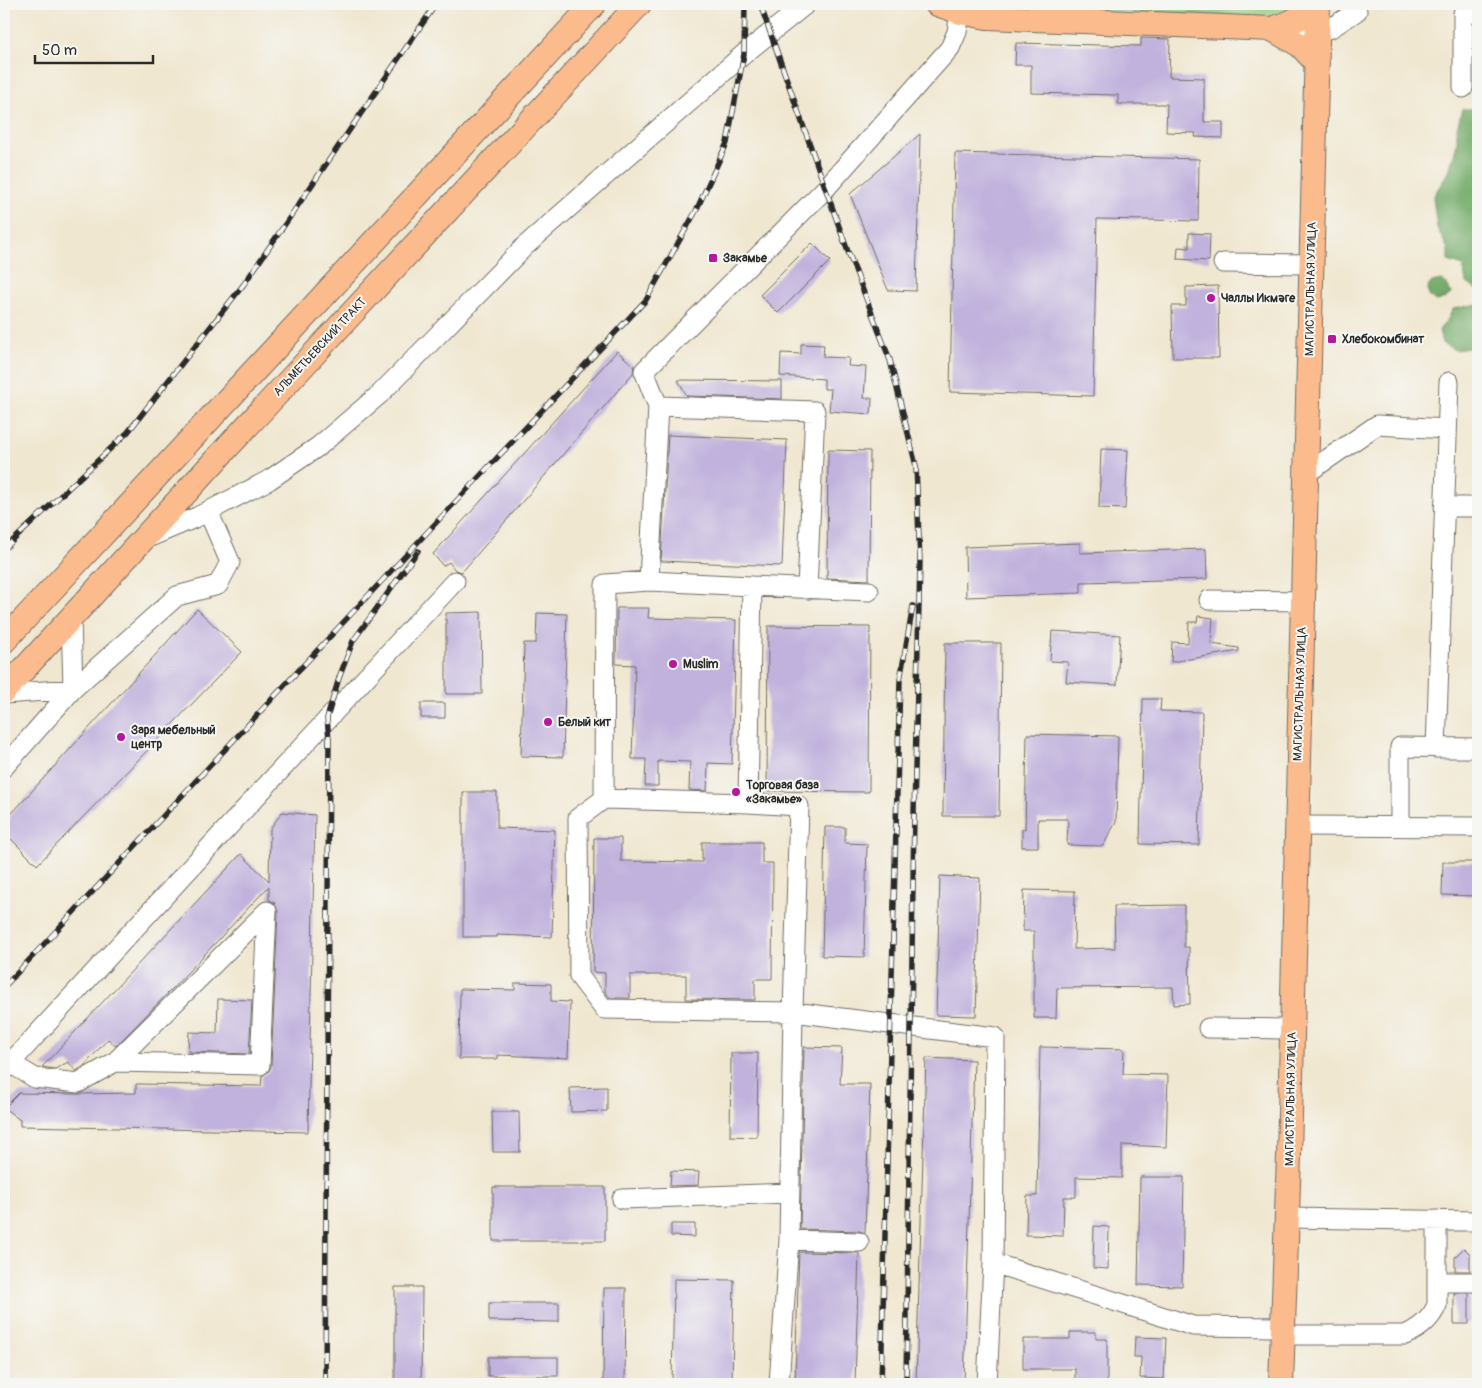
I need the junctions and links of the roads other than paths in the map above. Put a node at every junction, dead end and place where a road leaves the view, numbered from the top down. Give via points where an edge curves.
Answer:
1 (594, 4) edge
2 (639, 4) edge
3 (806, 4) edge
4 (937, 4) edge
5 (1314, 4) edge
6 (1318, 4) edge
7 (1360, 7) edge
8 (960, 12) junction
9 (1478, 13) edge
10 (1272, 29) junction
11 (1318, 32) junction
12 (1317, 64) junction
13 (1463, 88) dead end
14 (1223, 263) dead end
15 (1311, 264) junction
16 (1449, 382) dead end
17 (658, 406) junction
18 (1447, 429) junction
19 (1306, 473) junction
20 (1444, 507) junction
21 (1478, 508) edge
22 (208, 512) junction
23 (144, 539) junction
24 (454, 581) dead end
25 (648, 581) junction
26 (752, 586) junction
27 (807, 589) junction
28 (869, 591) dead end
29 (1209, 600) dead end
30 (1303, 601) junction
31 (71, 618) junction
32 (4, 641) edge
33 (73, 689) junction
34 (4, 693) edge
35 (1436, 748) junction
36 (1478, 748) edge
37 (4, 767) edge
38 (604, 799) junction
39 (748, 803) junction
40 (1297, 826) junction
41 (1400, 827) junction
42 (1478, 827) edge
43 (793, 1012) junction
44 (1208, 1028) dead end
45 (1292, 1029) junction
46 (115, 1062) junction
47 (7, 1066) edge
48 (789, 1194) junction
49 (622, 1199) dead end
50 (1287, 1218) junction
51 (1437, 1220) junction
52 (1478, 1221) edge
53 (789, 1240) junction
54 (858, 1242) dead end
55 (993, 1263) junction
56 (1437, 1282) junction
57 (1478, 1282) edge
58 (1283, 1331) junction
59 (779, 1384) edge
60 (987, 1384) edge
61 (1281, 1384) edge

1 - 32 main road
2 - 23 main road, АЛЬМЕТЬЕВСКИЙ ТРАКТ
3 - 22 street via 744,54 525,246 353,418 269,480
4 - 8 main road
5 - 10 main road via 1294,22
6 - 11 main road, МАГИСТРАЛЬНАЯ УЛИЦА
7 - 11 street via 1331,28
7 - 12 street via 1334,34
8 - 10 main road via 1010,18
8 - 17 street via 950,48 826,188 644,371
9 - 13 street via 1463,13
10 - 11 street
10 - 12 main road via 1300,45
11 - 12 main road, МАГИСТРАЛЬНАЯ УЛИЦА
12 - 15 main road, МАГИСТРАЛЬНАЯ УЛИЦА
14 - 15 street
15 - 19 main road, МАГИСТРАЛЬНАЯ УЛИЦА
16 - 18 street
17 - 25 street
17 - 27 street via 815,411
18 - 19 street via 1377,425
18 - 20 street
19 - 30 main road, МАГИСТРАЛЬНАЯ УЛИЦА
20 - 21 street
20 - 35 street
22 - 23 street
22 - 33 street via 230,562 218,585 177,596
23 - 31 main road, АЛЬМЕТЬЕВСКИЙ ТРАКТ
24 - 47 street
25 - 26 street
25 - 38 street via 605,584
26 - 27 street
26 - 39 street
27 - 28 street
29 - 30 street
30 - 40 main road, МАГИСТРАЛЬНАЯ УЛИЦА
31 - 33 street
31 - 34 main road, АЛЬМЕТЬЕВСКИЙ ТРАКТ
33 - 34 street
33 - 37 street
35 - 36 street
35 - 41 street via 1400,747
38 - 39 street
38 - 43 street via 578,818 579,976 604,1009
39 - 43 street via 799,806
40 - 41 street
40 - 45 main road, МАГИСТРАЛЬНАЯ УЛИЦА
41 - 42 street
43 - 48 street
43 - 55 street via 995,1037
44 - 45 street
45 - 50 main road, МАГИСТРАЛЬНАЯ УЛИЦА
46 - 46 street via 163,1014 267,911 260,1065
46 - 47 street via 78,1083 34,1078
48 - 49 street
48 - 53 street
50 - 51 street
50 - 58 main road, МАГИСТРАЛЬНАЯ УЛИЦА
51 - 52 street
51 - 56 street
53 - 54 street
53 - 59 street
55 - 58 street via 1193,1326
55 - 60 street
56 - 57 street
56 - 58 street via 1434,1311 1422,1325 1405,1336
58 - 61 main road, МАГИСТРАЛЬНАЯ УЛИЦА

